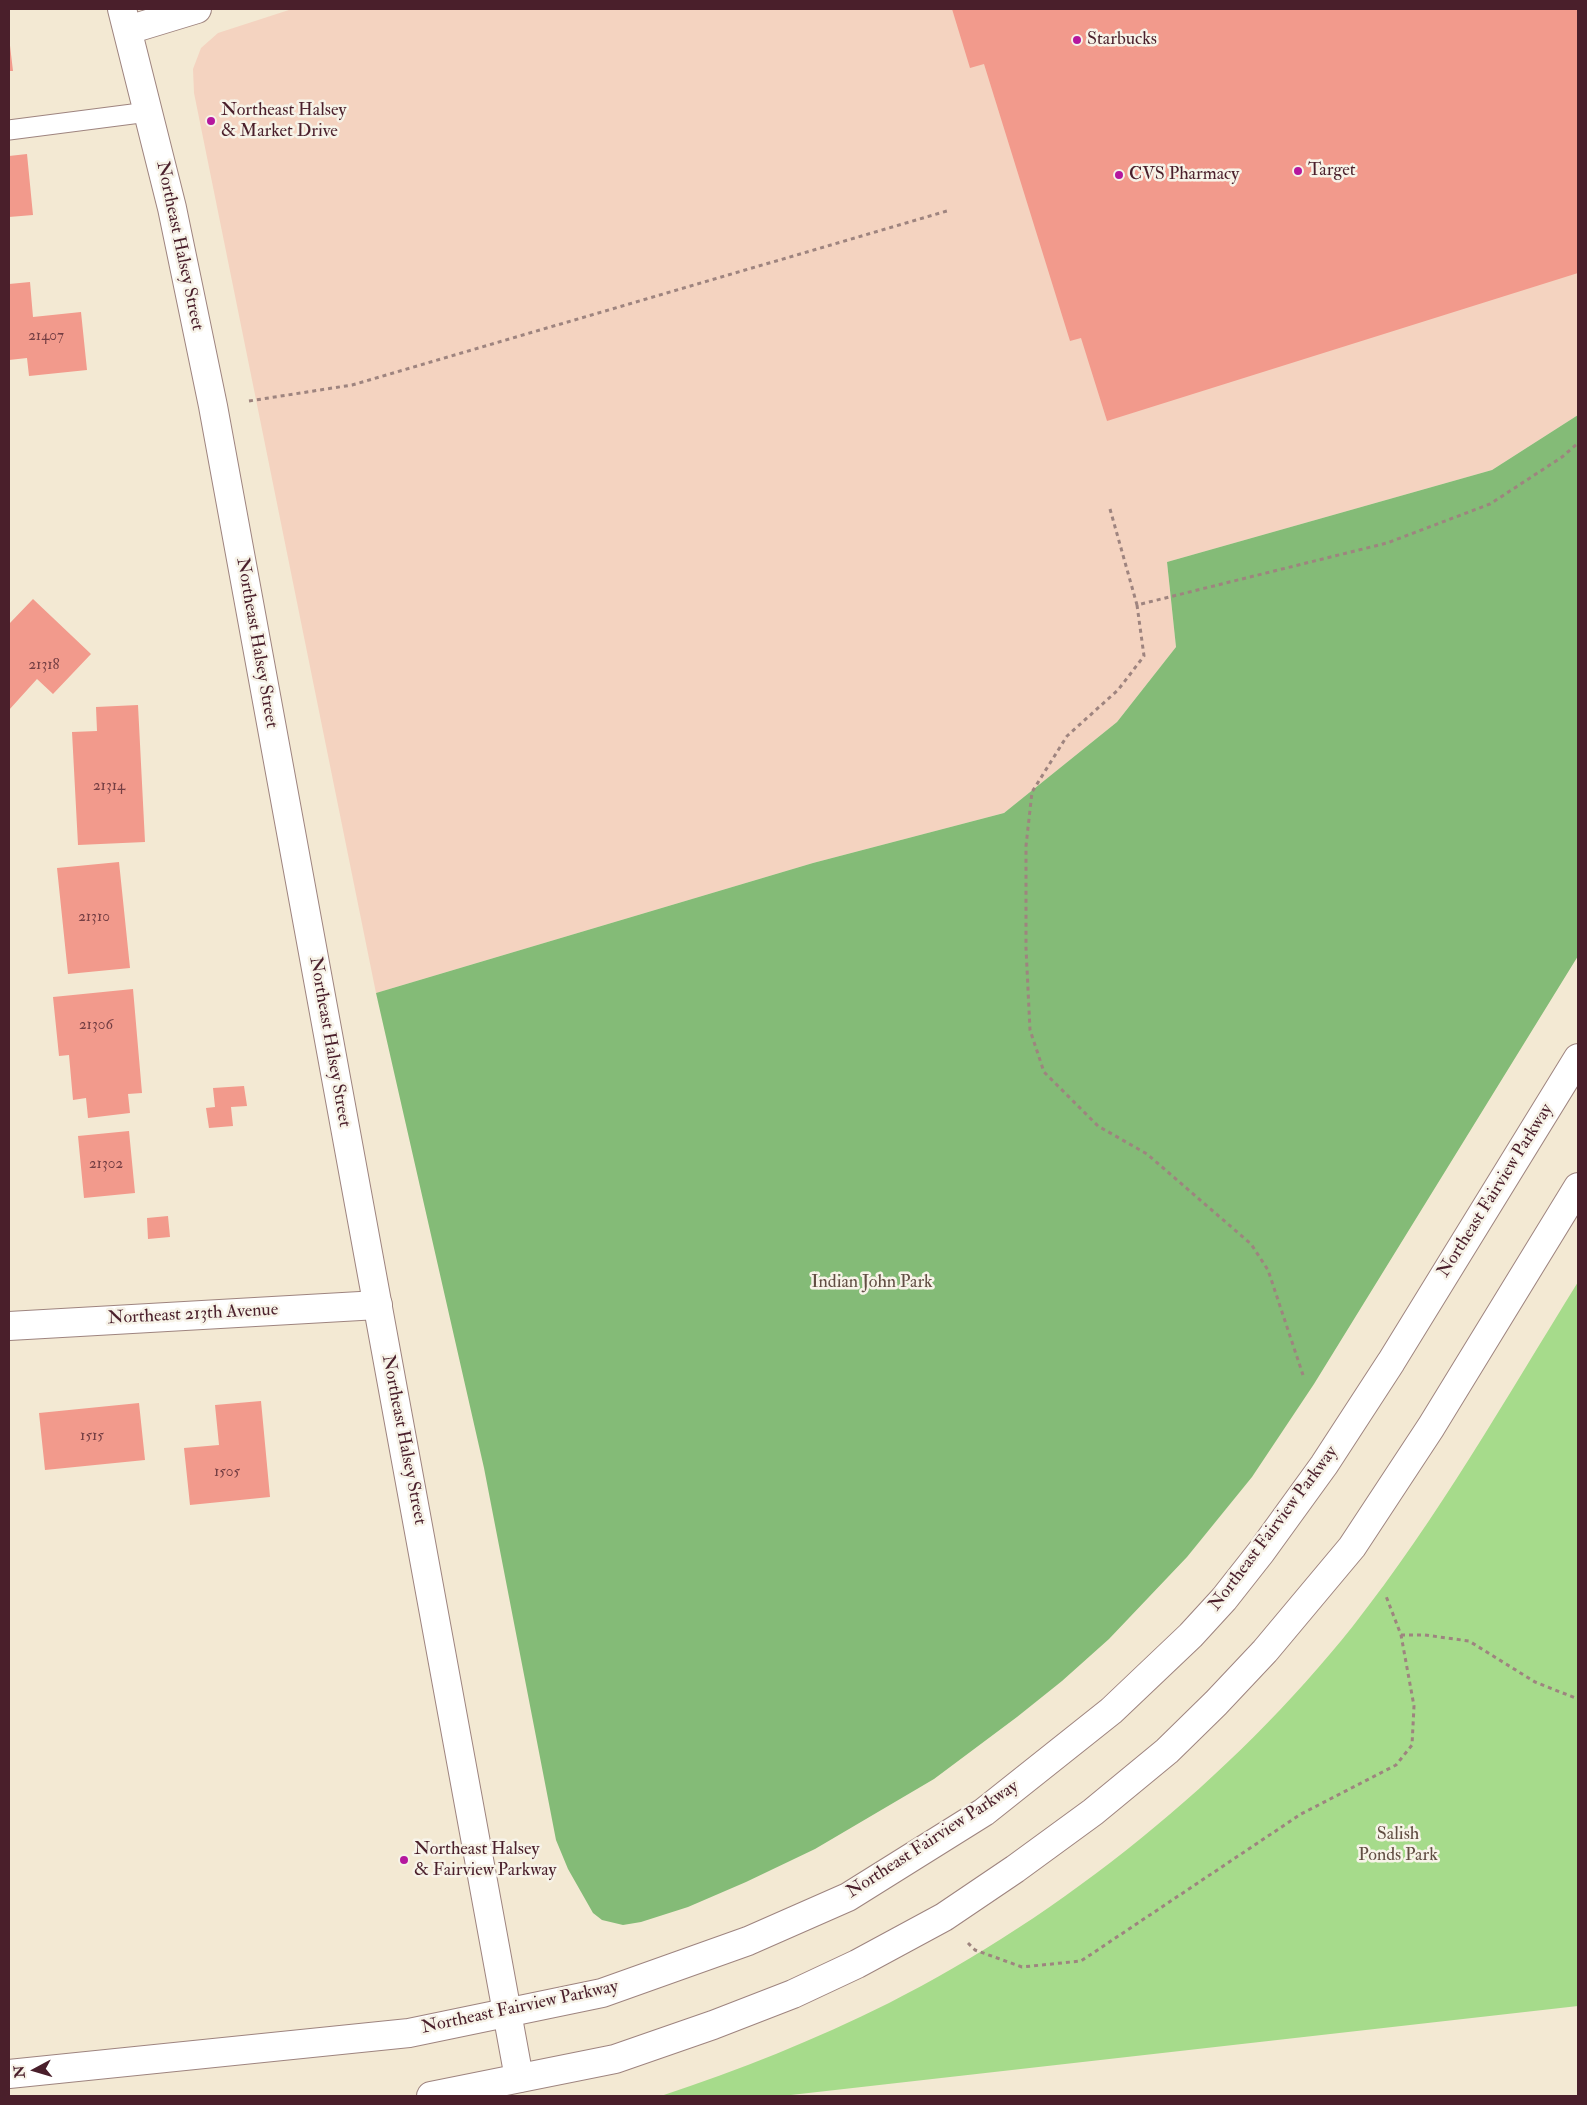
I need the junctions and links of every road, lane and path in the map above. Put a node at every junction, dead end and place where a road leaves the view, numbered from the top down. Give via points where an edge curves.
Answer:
1 (197, 9) edge
2 (125, 20) edge
3 (148, 112) junction
4 (9, 130) edge
5 (947, 211) dead end
6 (213, 406) junction
7 (1578, 443) edge
8 (1110, 509) dead end
9 (1136, 605) junction
10 (1578, 1058) edge
11 (1578, 1187) edge
12 (378, 1304) junction
13 (9, 1326) edge
14 (1303, 1375) dead end
15 (1386, 1596) dead end
16 (1401, 1636) junction
17 (1578, 1699) edge
18 (944, 1917) junction
19 (508, 2013) junction
20 (9, 2074) edge
21 (519, 2078) junction
22 (431, 2096) edge

1 - 2 main road
2 - 3 main road, Northeast Halsey Street
3 - 4 lane
3 - 6 main road, Northeast Halsey Street via 172,208
5 - 6 path via 352,386
6 - 12 main road, Northeast Halsey Street
7 - 9 path via 1490,504 1387,543
8 - 9 path
9 - 14 path via 1144,656 1118,690 1067,736 1032,792 1026,846 1030,1030 1044,1072 1098,1126 1147,1154 1251,1244 1268,1270
10 - 19 main road, Northeast Fairview Parkway via 1324,1465 1224,1599 1111,1712 984,1812 848,1897 748,1941 602,1994
11 - 18 main road via 1431,1427 1352,1547 1265,1651 1160,1757 1085,1818
12 - 13 main road, Northeast 213th Avenue
12 - 19 main road, Northeast Halsey Street
15 - 16 path
16 - 17 path via 1469,1640 1535,1682
16 - 18 path via 1414,1706 1412,1745 1396,1765 1301,1814 1081,1961 1022,1967 975,1950
18 - 21 main road via 793,1994 713,2025 615,2059
19 - 20 main road, Northeast Fairview Parkway via 409,2033
19 - 21 main road, Northeast Halsey Street
21 - 22 main road

